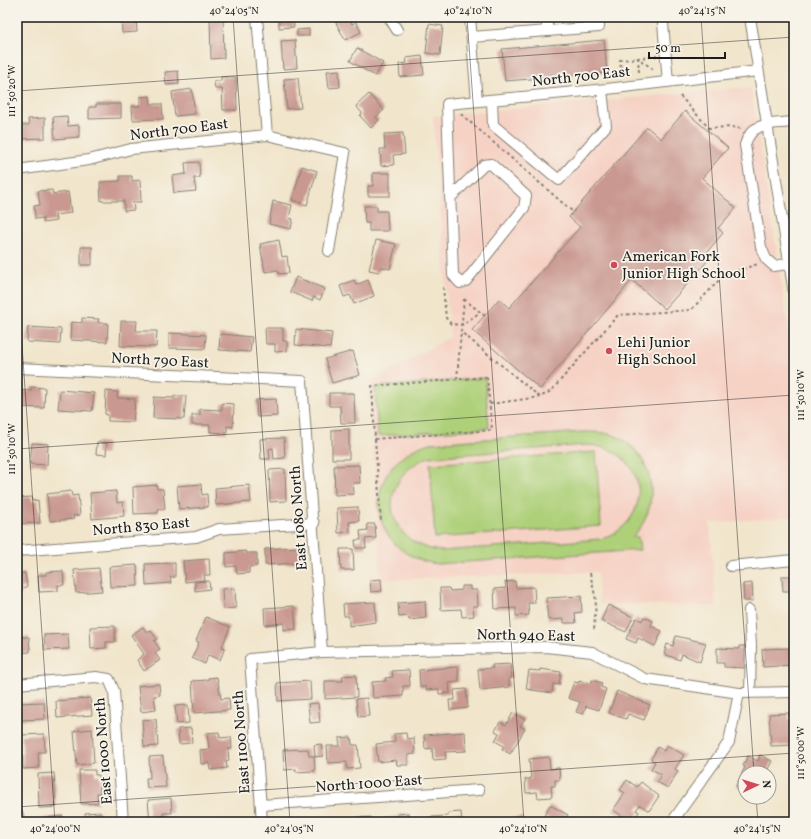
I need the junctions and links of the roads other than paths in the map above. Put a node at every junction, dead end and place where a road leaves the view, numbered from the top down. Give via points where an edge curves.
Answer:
1 (257, 17) edge
2 (389, 17) edge
3 (470, 17) edge
4 (546, 17) edge
5 (598, 17) edge
6 (750, 17) edge
7 (664, 23) dead end
8 (397, 30) dead end
9 (547, 31) junction
10 (472, 37) junction
11 (758, 71) junction
12 (668, 82) junction
13 (602, 90) junction
14 (492, 100) junction
15 (477, 101) junction
16 (794, 122) edge
17 (767, 124) junction
18 (267, 135) junction
19 (17, 170) edge
20 (450, 198) junction
21 (329, 251) dead end
22 (792, 263) edge
23 (794, 293) edge
24 (17, 368) edge
25 (302, 381) joint
26 (314, 523) junction
27 (17, 551) edge
28 (794, 560) edge
29 (731, 566) dead end
30 (749, 610) dead end
31 (322, 652) junction
32 (250, 659) joint
33 (17, 684) edge
34 (794, 692) edge
35 (750, 693) junction
36 (739, 694) junction
37 (479, 790) dead end
38 (261, 805) junction
39 (17, 813) edge
40 (20, 822) edge
41 (122, 822) edge
42 (262, 822) edge
43 (672, 822) edge

1 - 18 street
2 - 8 street
3 - 10 street
4 - 9 street
5 - 9 street via 599,27
6 - 11 street
7 - 12 street
9 - 10 street
10 - 15 street
11 - 12 street, North 700 East
11 - 17 street
12 - 13 street, North 700 East
13 - 14 street, North 700 East
13 - 14 street via 606,126 559,180 493,125
14 - 15 street, North 700 East
15 - 20 street, North 700 East via 447,104
16 - 17 street
17 - 22 street
17 - 22 street via 747,135 745,145 761,247 766,259 774,266
18 - 19 street, North 700 East via 131,148 89,160
18 - 21 street, North 700 East via 345,153
20 - 20 street via 484,165 491,164 526,196 524,208 466,281 460,283 452,275
22 - 23 street
24 - 25 street, North 790 East
25 - 26 street, East 1080 North
26 - 27 street, North 830 East via 219,529 196,537
26 - 31 street, East 1080 North
28 - 29 street
30 - 35 street
31 - 32 street, North 940 East
31 - 36 street, North 940 East via 546,647 592,652 645,679
32 - 38 street, East 1100 North
33 - 41 street, East 1000 North via 96,677 109,679 114,691
34 - 35 street, North 940 East
35 - 36 street, North 940 East
36 - 43 street via 729,742
37 - 38 street, North 1000 East
38 - 42 street, East 1100 North
39 - 40 street

